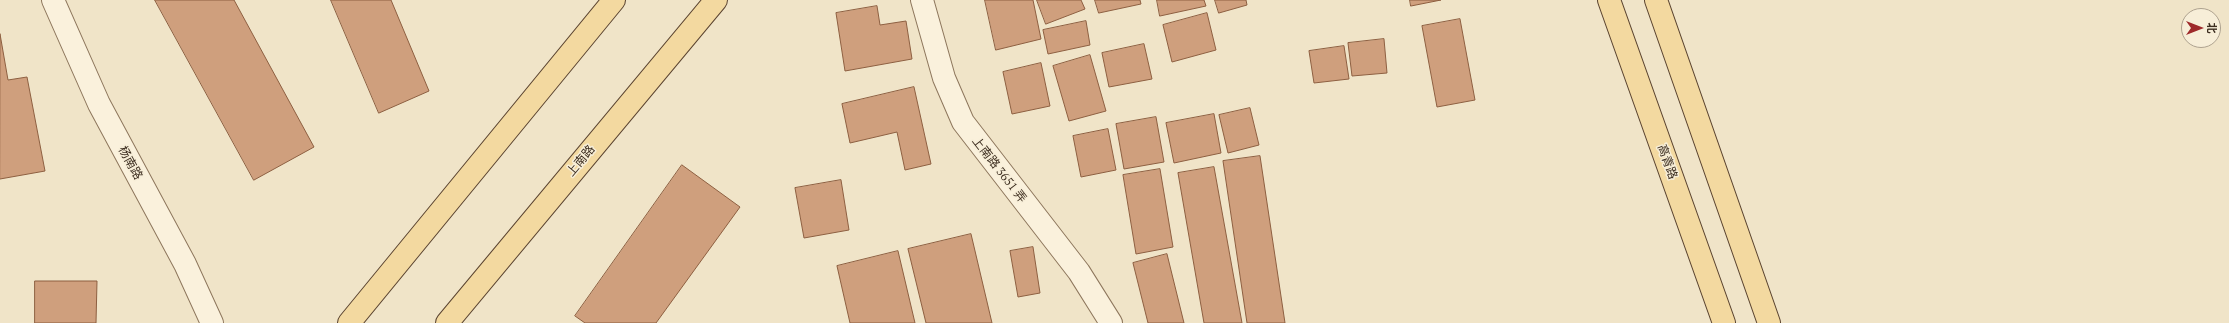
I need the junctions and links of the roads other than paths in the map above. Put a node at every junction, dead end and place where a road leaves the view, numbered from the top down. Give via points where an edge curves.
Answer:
1 (53, 0) edge
2 (614, 0) edge
3 (716, 0) edge
4 (922, 0) edge
5 (1609, 0) edge
6 (1656, 0) edge
7 (212, 323) edge
8 (349, 323) edge
9 (447, 323) edge
10 (1111, 323) edge
11 (1724, 323) edge
12 (1769, 323) edge

1 - 7 street, 杨南路 via 99,104 185,264
2 - 8 main road
3 - 9 main road, 上南路
4 - 10 street, 上南路 3651 弄 via 944,78 964,122 1079,272
5 - 11 main road, 高青路
6 - 12 main road

